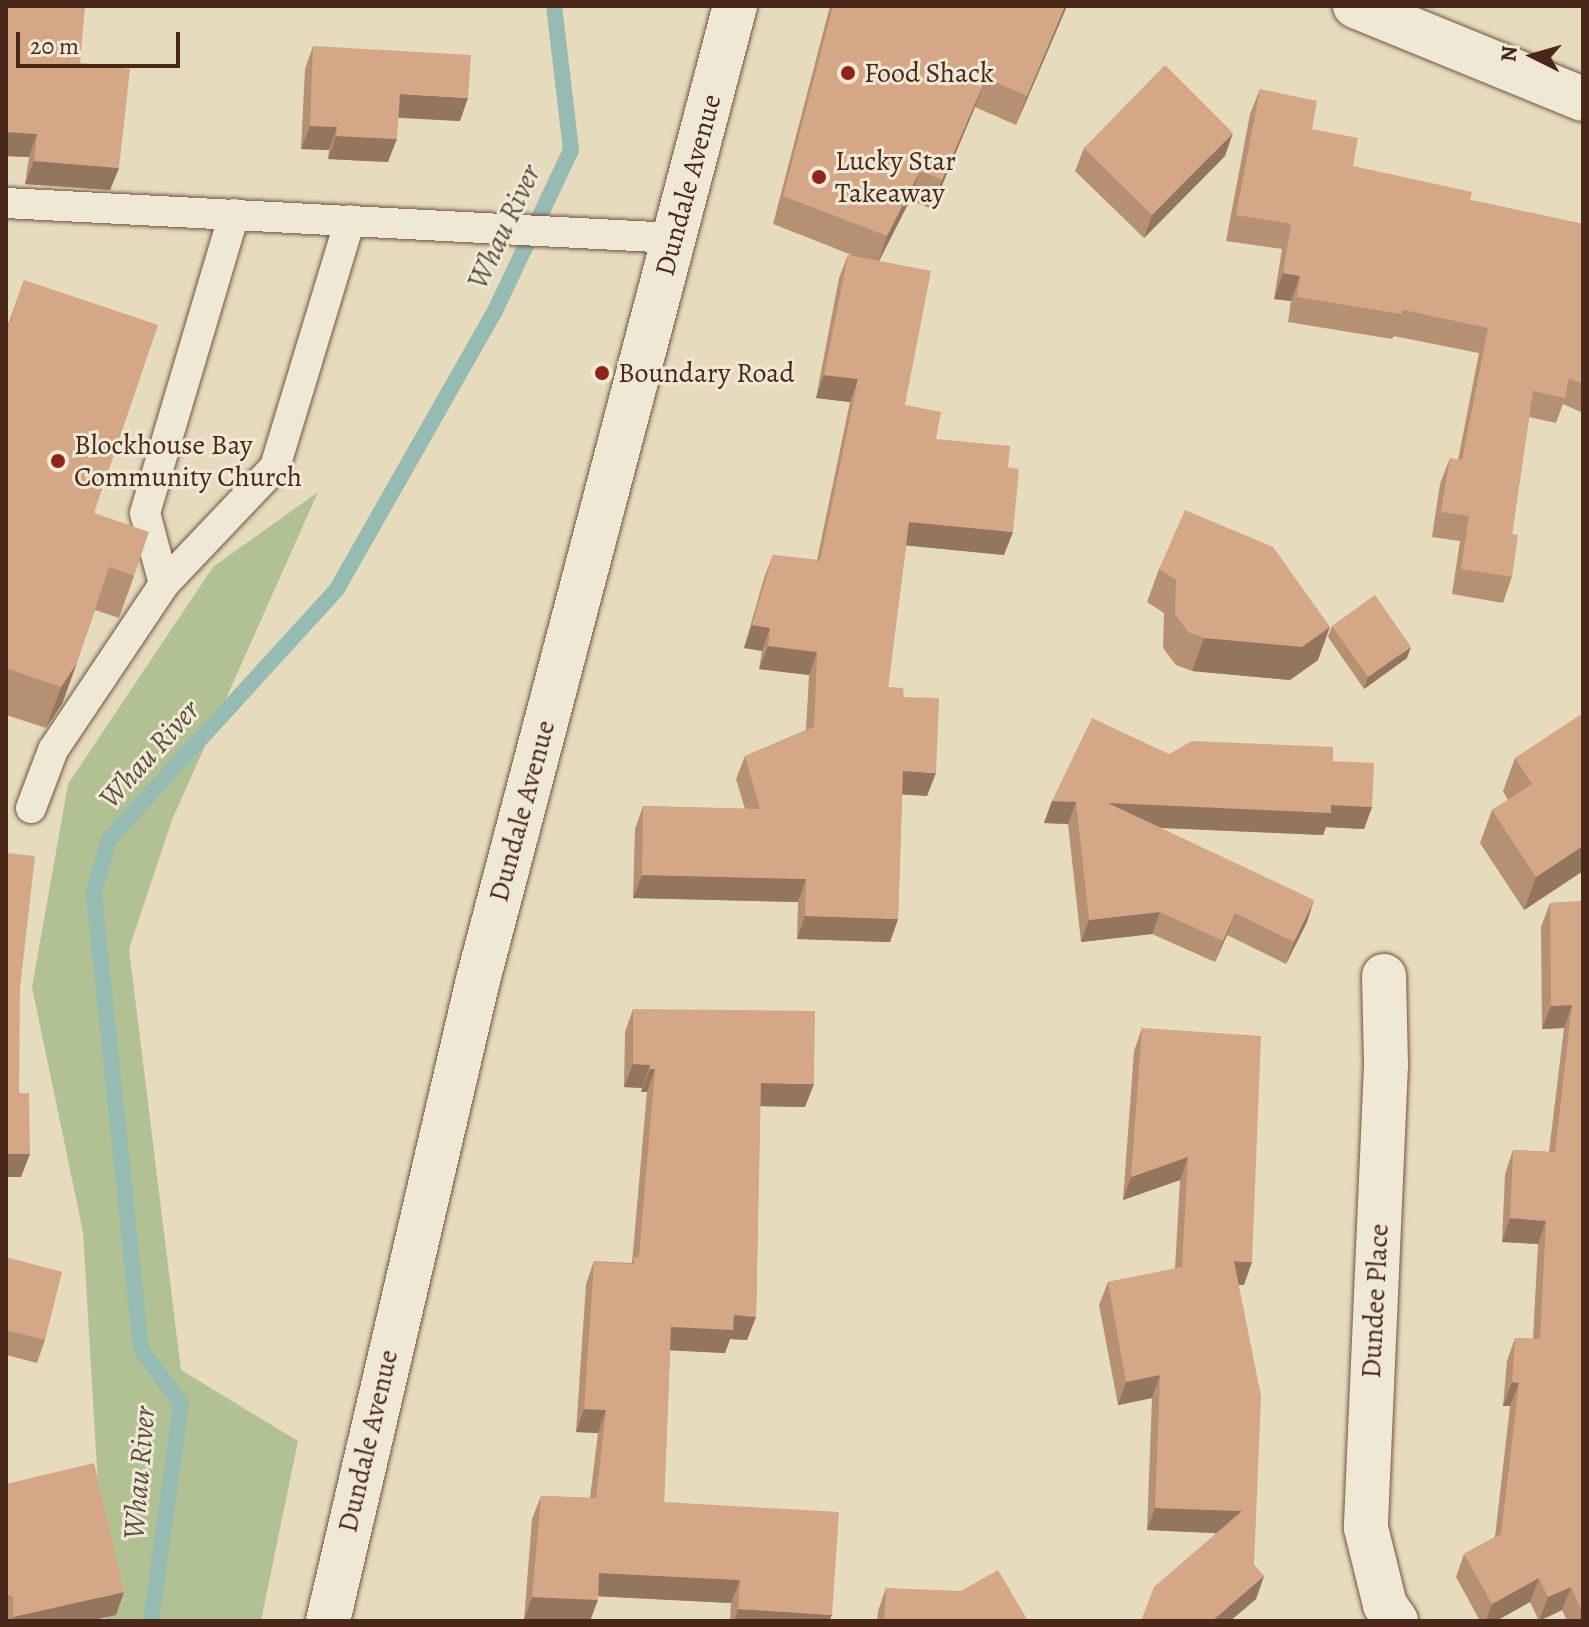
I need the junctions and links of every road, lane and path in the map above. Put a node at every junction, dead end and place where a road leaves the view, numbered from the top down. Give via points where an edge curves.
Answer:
1 (735, 6) edge
2 (1355, 6) edge
3 (1583, 99) edge
4 (6, 203) edge
5 (234, 214) junction
6 (350, 220) junction
7 (674, 238) junction
8 (164, 584) junction
9 (31, 808) dead end
10 (1384, 976) dead end
11 (328, 1621) edge
12 (1396, 1621) edge

1 - 7 street, Dundale Avenue
2 - 3 street
4 - 5 lane
5 - 6 lane
5 - 8 lane via 145,513
6 - 7 lane
6 - 8 lane via 275,467
7 - 11 street, Dundale Avenue via 478,980
8 - 9 lane via 53,750
10 - 12 street, Dundee Place via 1386,1065 1366,1528 1385,1605

